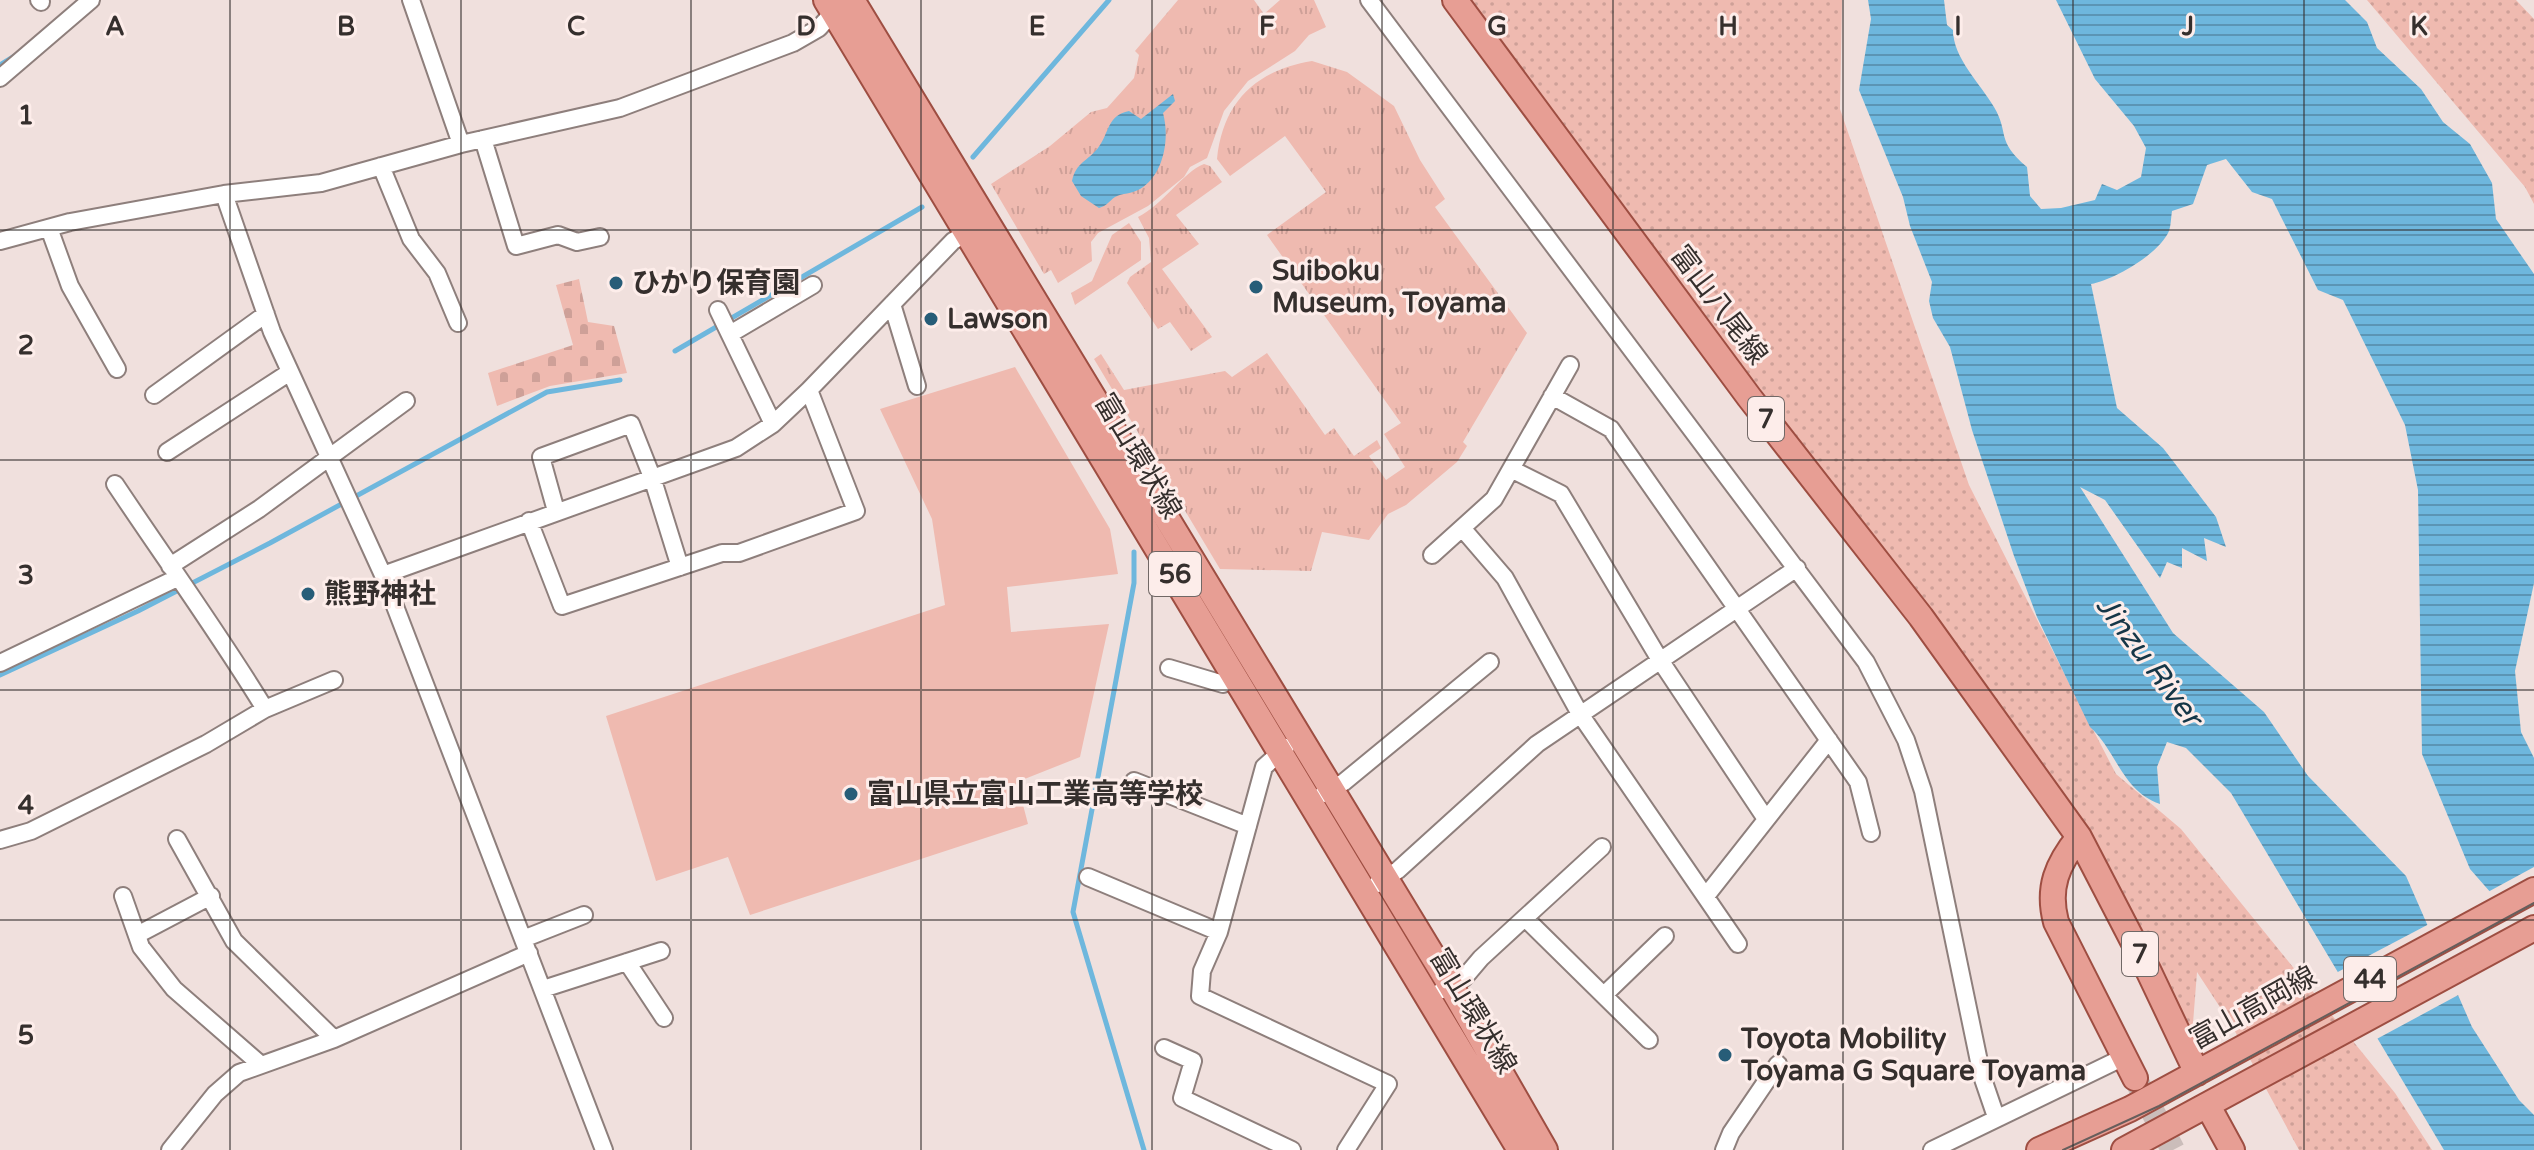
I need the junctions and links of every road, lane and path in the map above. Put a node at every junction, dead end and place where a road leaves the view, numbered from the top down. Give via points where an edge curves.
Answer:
1 (91, 0) edge
2 (411, 0) edge
3 (1369, 0) edge
4 (1455, 0) edge
5 (839, 3) edge
6 (0, 78) edge
7 (483, 139) junction
8 (461, 144) junction
9 (381, 166) junction
10 (224, 194) junction
11 (989, 220) junction
12 (49, 228) junction
13 (967, 233) junction
14 (600, 237) dead end
15 (0, 241) edge
16 (813, 285) dead end
17 (892, 304) junction
18 (266, 314) junction
19 (458, 323) dead end
20 (1570, 365) dead end
21 (117, 369) dead end
22 (290, 372) junction
23 (917, 386) dead end
24 (809, 390) junction
25 (154, 395) dead end
26 (1552, 396) junction
27 (406, 401) dead end
28 (773, 424) junction
29 (167, 452) dead end
30 (330, 458) junction
31 (1511, 469) junction
32 (652, 477) junction
33 (115, 484) dead end
34 (556, 511) junction
35 (529, 521) junction
36 (1462, 528) junction
37 (1432, 555) dead end
38 (680, 567) junction
39 (1797, 568) junction
40 (173, 572) junction
41 (383, 575) junction
42 (1738, 609) junction
43 (1660, 660) junction
44 (1490, 662) dead end
45 (0, 663) edge
46 (1169, 668) dead end
47 (1237, 678) junction
48 (334, 680) dead end
49 (265, 709) junction
50 (1580, 714) junction
51 (1829, 740) junction
52 (1291, 744) junction
53 (1134, 781) dead end
54 (1322, 795) junction
55 (1766, 819) junction
56 (1248, 826) junction
57 (1871, 833) dead end
58 (2079, 837) junction
59 (177, 839) dead end
60 (0, 840) edge
61 (1602, 847) dead end
62 (1088, 877) dead end
63 (1376, 885) junction
64 (2534, 890) edge
65 (123, 896) dead end
66 (211, 896) junction
67 (1706, 896) junction
68 (584, 915) dead end
69 (1525, 918) junction
70 (2534, 928) edge
71 (1219, 932) junction
72 (137, 935) junction
73 (1665, 936) dead end
74 (1738, 944) dead end
75 (526, 946) junction
76 (661, 951) dead end
77 (627, 962) junction
78 (543, 989) junction
79 (1441, 991) junction
80 (1604, 995) junction
81 (664, 1018) dead end
82 (334, 1039) junction
83 (1649, 1040) dead end
84 (1164, 1048) dead end
85 (260, 1064) junction
86 (1778, 1064) dead end
87 (2130, 1068) joint
88 (2201, 1070) junction
89 (2214, 1102) junction
90 (1996, 1117) junction
91 (174, 1149) edge
92 (604, 1150) edge
93 (1292, 1150) edge
94 (1346, 1150) edge
95 (1520, 1150) edge
96 (1545, 1150) edge
97 (1724, 1150) edge
98 (1932, 1150) edge
99 (2039, 1150) edge
100 (2124, 1150) edge
101 (2232, 1150) edge

1 - 6 street
2 - 8 street
3 - 39 street
4 - 58 main road, 富山八尾線 / 7 via 1749,397 1921,617
5 - 7 street via 819,28 793,43 620,108
5 - 11 main road, 富山環状線 / 56
5 - 13 main road, 富山環状線 / 56
7 - 8 street
7 - 14 street via 516,246 558,235 577,242
8 - 9 street
9 - 10 street via 321,183
9 - 19 street via 411,239 437,273
10 - 12 street
10 - 18 street
11 - 13 street
11 - 52 main road, 富山環状線 / 56
12 - 15 street
12 - 21 street via 70,286
13 - 17 street
13 - 47 main road, 富山環状線 / 56
16 - 28 street via 724,322
17 - 23 street
17 - 24 street
18 - 22 street
18 - 25 street
20 - 26 street
22 - 29 street
22 - 30 street
24 - 28 street
24 - 38 street via 856,511 739,553
26 - 31 street
26 - 42 street via 1611,429
27 - 30 street
28 - 32 street via 736,448
30 - 40 street
30 - 41 street
31 - 36 street via 1494,499
31 - 43 street via 1561,494
32 - 34 street
32 - 34 street via 631,424 541,457
32 - 38 street
33 - 40 street
34 - 35 street
35 - 38 street via 562,606
35 - 41 street
36 - 37 street
36 - 50 street via 1505,578
39 - 42 street
39 - 90 street via 1866,662 1906,740 1923,791 1982,1076
40 - 45 street
40 - 49 street
41 - 75 street
42 - 43 street
42 - 51 street
43 - 50 street
43 - 55 street
44 - 54 street
46 - 47 street via 1223,684
47 - 52 main road, 富山環状線 / 56
48 - 49 street
49 - 60 street via 31,831
50 - 63 street via 1537,744
50 - 67 street
51 - 55 street
51 - 57 street via 1858,782
52 - 54 main road, 富山環状線 / 56
52 - 56 street via 1264,767
53 - 56 street
54 - 63 main road, 富山環状線 / 56
55 - 67 street
56 - 71 street
58 - 87 main road, 7 via 2055,873 2052,906
58 - 88 main road, 富山八尾線 / 7
59 - 66 street
61 - 69 street
62 - 71 street
63 - 79 main road, 富山環状線 / 56
64 - 88 main road, 富山高岡線 / 44
65 - 72 street
66 - 72 street
66 - 82 street via 234,941
67 - 74 street
68 - 75 street
69 - 79 street via 1464,978
69 - 80 street
70 - 89 main road, 44
71 - 94 street via 1202,971 1200,996 1388,1084
72 - 85 street via 174,989
73 - 80 street
75 - 78 street
75 - 82 street
76 - 77 street
77 - 78 street
77 - 81 street
78 - 92 street
79 - 95 main road, 富山環状線 / 56
79 - 96 main road, 富山環状線 / 56
80 - 83 street
82 - 85 street
84 - 93 street via 1193,1061 1182,1098
85 - 91 street via 228,1080
86 - 97 street
87 - 90 street
88 - 99 main road, 富山高岡線 / 44
89 - 100 main road, 44
89 - 101 main road
90 - 98 street

